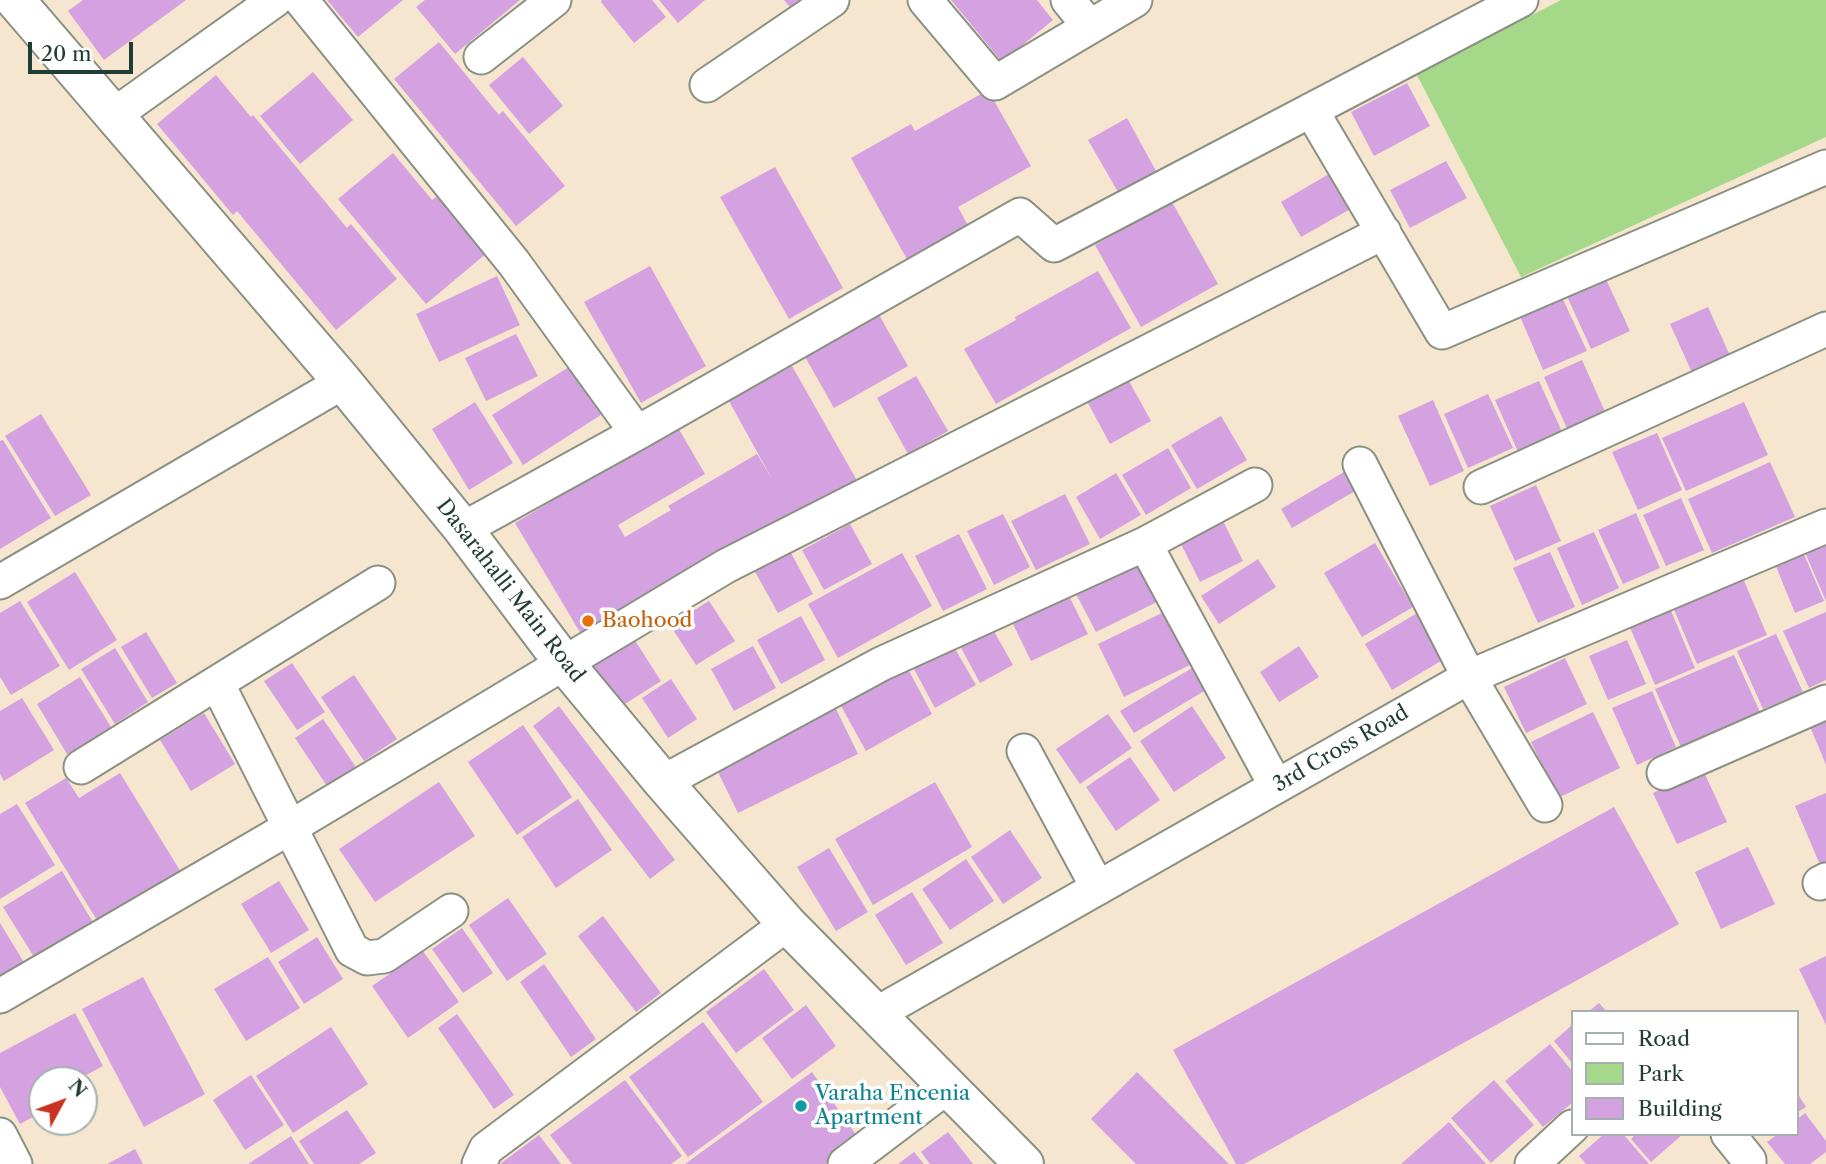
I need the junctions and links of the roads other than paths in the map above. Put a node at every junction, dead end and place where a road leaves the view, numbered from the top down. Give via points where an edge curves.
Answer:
1 (15, 0) edge
2 (275, 0) edge
3 (301, 0) edge
4 (554, 0) edge
5 (832, 0) edge
6 (925, 0) edge
7 (1068, 0) edge
8 (1135, 0) edge
9 (1521, 0) edge
10 (1090, 27) junction
11 (481, 57) dead end
12 (707, 85) dead end
13 (1311, 110) junction
14 (114, 115) junction
15 (1826, 167) edge
16 (1384, 232) junction
17 (1826, 329) edge
18 (343, 382) junction
19 (637, 433) junction
20 (1360, 464) dead end
21 (1255, 485) dead end
22 (1481, 486) dead end
23 (1826, 526) edge
24 (463, 529) junction
25 (1145, 544) junction
26 (0, 582) edge
27 (378, 583) dead end
28 (564, 663) junction
29 (1469, 677) junction
30 (217, 683) junction
31 (1826, 702) edge
32 (1024, 751) dead end
33 (81, 767) dead end
34 (1664, 773) dead end
35 (663, 782) junction
36 (1276, 786) junction
37 (1545, 805) dead end
38 (289, 828) junction
39 (1098, 888) junction
40 (452, 912) dead end
41 (786, 923) junction
42 (0, 996) edge
43 (876, 1014) junction
44 (948, 1086) junction
45 (1570, 1129) edge
46 (0, 1135) edge
47 (1730, 1136) edge
48 (15, 1164) edge
49 (479, 1164) edge
50 (845, 1164) edge
51 (1024, 1164) edge
52 (1532, 1164) edge
53 (1749, 1164) edge

1 - 14 street, Dasarahalli Main Road
2 - 14 street
3 - 19 street via 514,263
4 - 11 street
5 - 12 street
6 - 10 street via 995,83
7 - 10 street
8 - 10 street
9 - 13 street
13 - 16 street
13 - 19 street via 1054,245 1020,215
14 - 18 street, Dasarahalli Main Road
15 - 16 street via 1442,332
16 - 28 street via 726,566
17 - 22 street
18 - 24 street, Dasarahalli Main Road
18 - 26 street
19 - 24 street
20 - 29 street
21 - 25 street
23 - 29 street, 3rd Cross Road
24 - 28 street, Dasarahalli Main Road
25 - 35 street via 881,664
25 - 36 street
27 - 30 street
28 - 35 street, Dasarahalli Main Road
28 - 38 street
29 - 36 street, 3rd Cross Road
29 - 37 street
30 - 33 street
30 - 38 street
31 - 34 street
32 - 39 street
35 - 41 street, Dasarahalli Main Road
36 - 39 street, 3rd Cross Road
38 - 40 street via 352,950 367,958 384,956
38 - 42 street
39 - 43 street, 3rd Cross Road
41 - 43 street, Dasarahalli Main Road
41 - 49 street via 485,1149
43 - 44 street, Dasarahalli Main Road
44 - 50 street
44 - 51 street, Dasarahalli Main Road
45 - 52 street
46 - 48 street
47 - 53 street

